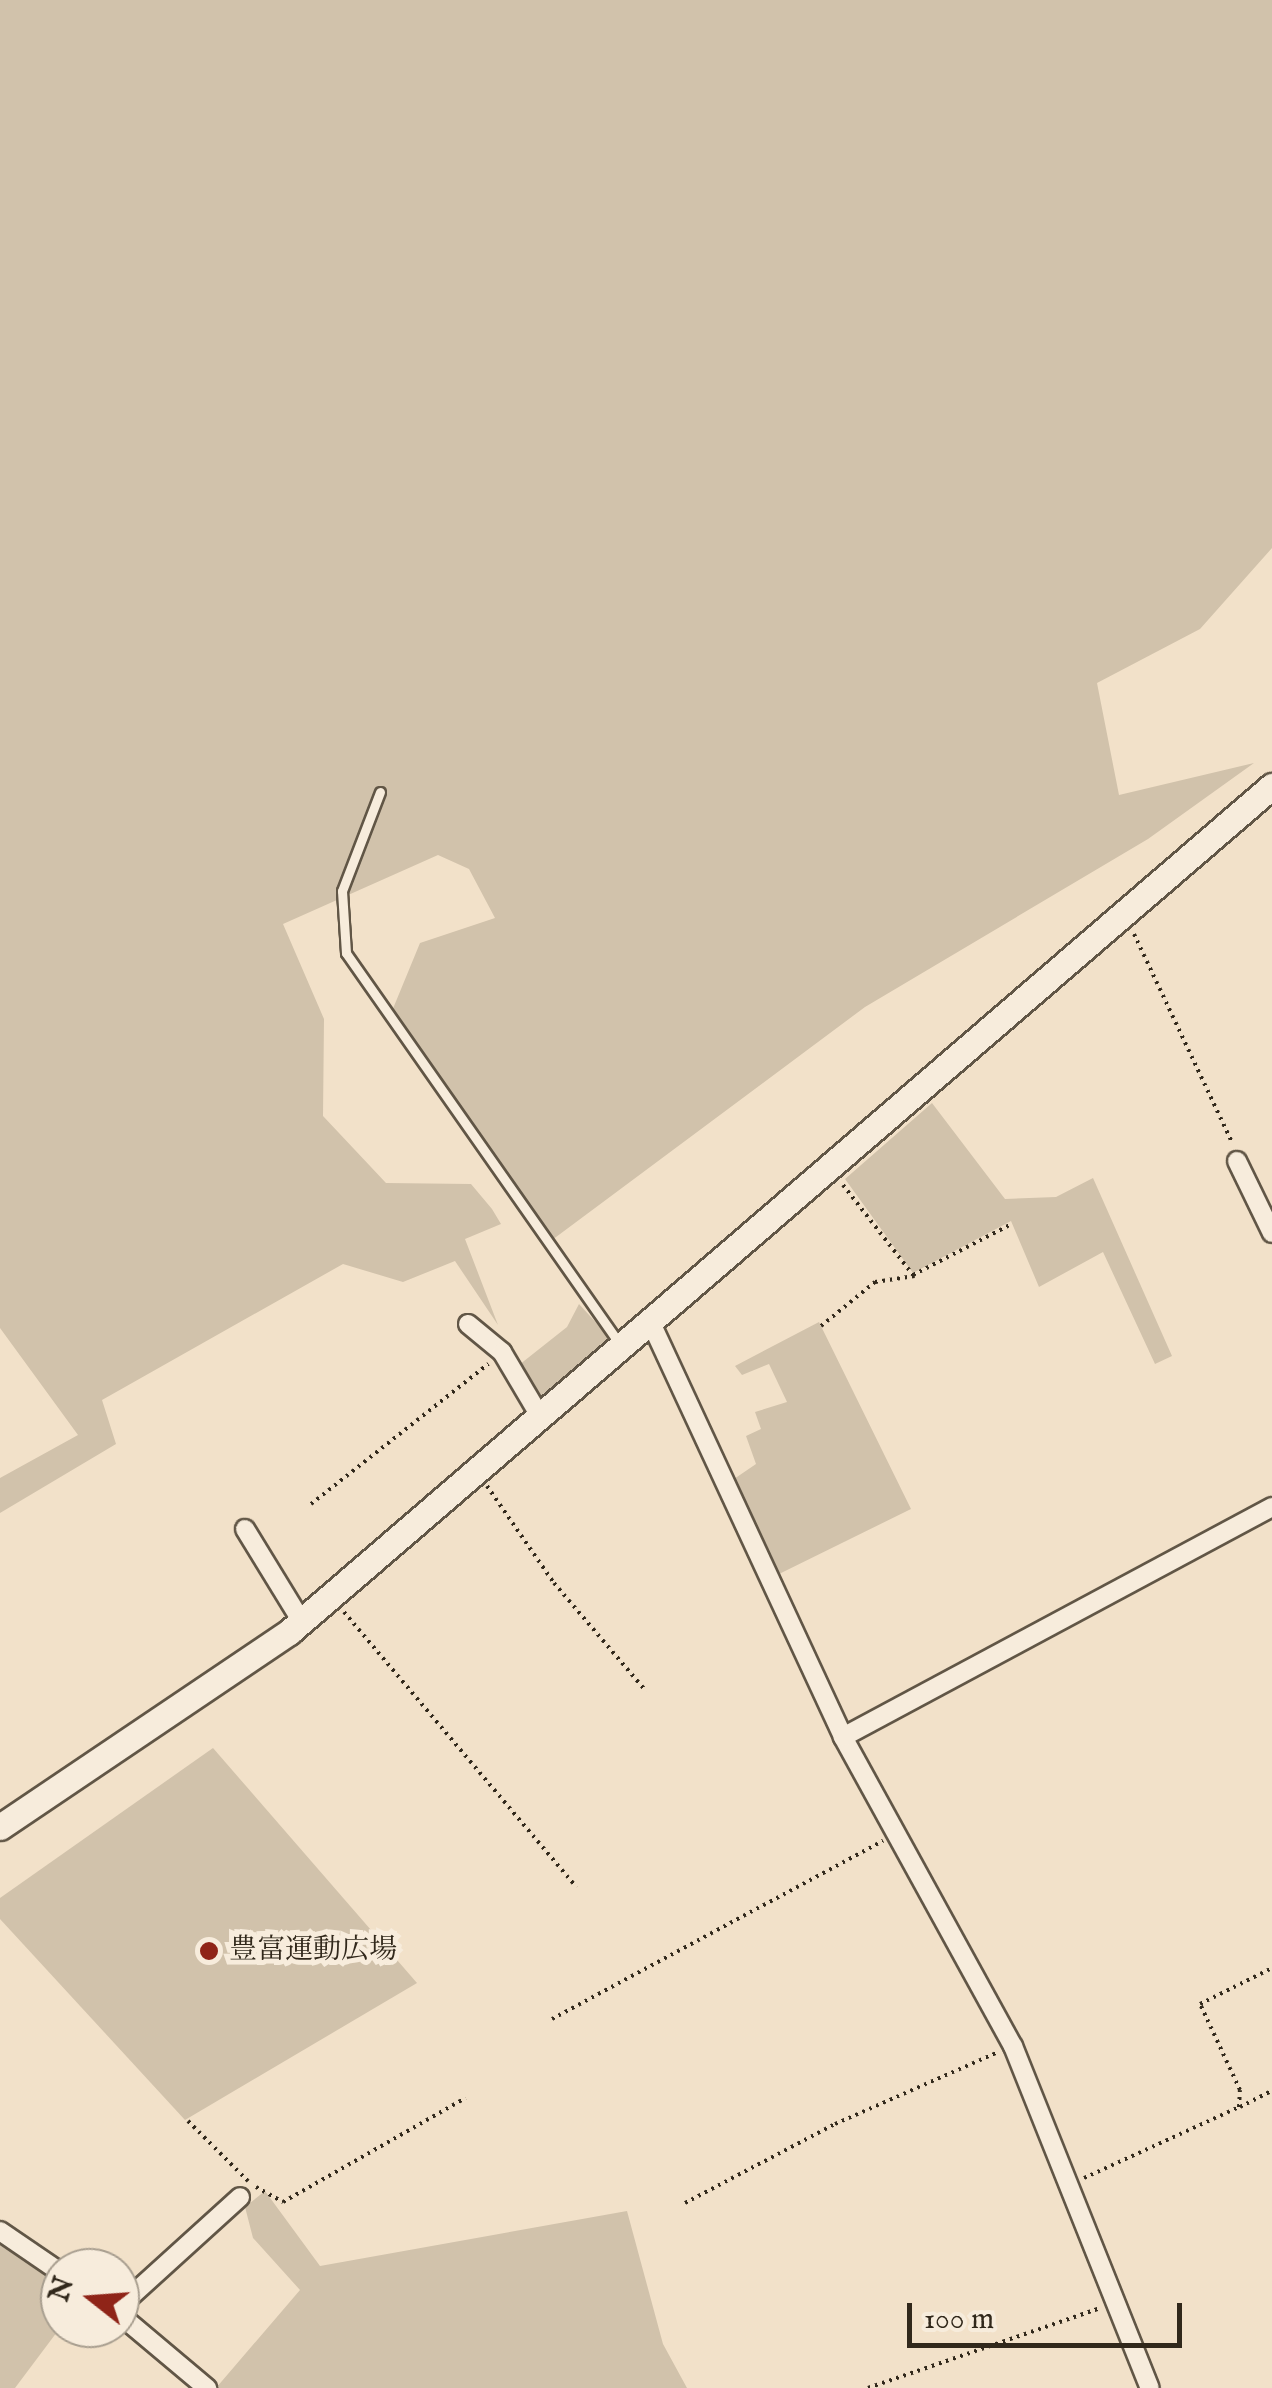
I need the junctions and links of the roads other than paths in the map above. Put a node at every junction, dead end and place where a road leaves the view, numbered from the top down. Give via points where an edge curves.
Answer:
1 (1272, 786) edge
2 (380, 792) dead end
3 (1238, 1162) road end
4 (1272, 1233) edge
5 (468, 1324) dead end
6 (652, 1325) junction
7 (624, 1349) junction
8 (541, 1418) junction
9 (1272, 1507) edge
10 (244, 1530) dead end
11 (302, 1622) junction
12 (843, 1737) junction
13 (0, 1827) edge
14 (240, 2197) dead end
15 (0, 2231) edge
16 (40, 2258) edge
17 (140, 2288) edge
18 (140, 2331) edge
19 (207, 2388) edge
20 (1150, 2388) edge

1 - 6 street
2 - 7 lane via 342,891 346,952
3 - 4 street
5 - 8 street via 502,1352
6 - 7 street
6 - 12 street
7 - 8 street
8 - 11 street
9 - 12 street
10 - 11 street
11 - 13 street
12 - 20 street via 1013,2046 1074,2182 1112,2304
14 - 17 street
15 - 16 street
18 - 19 street

